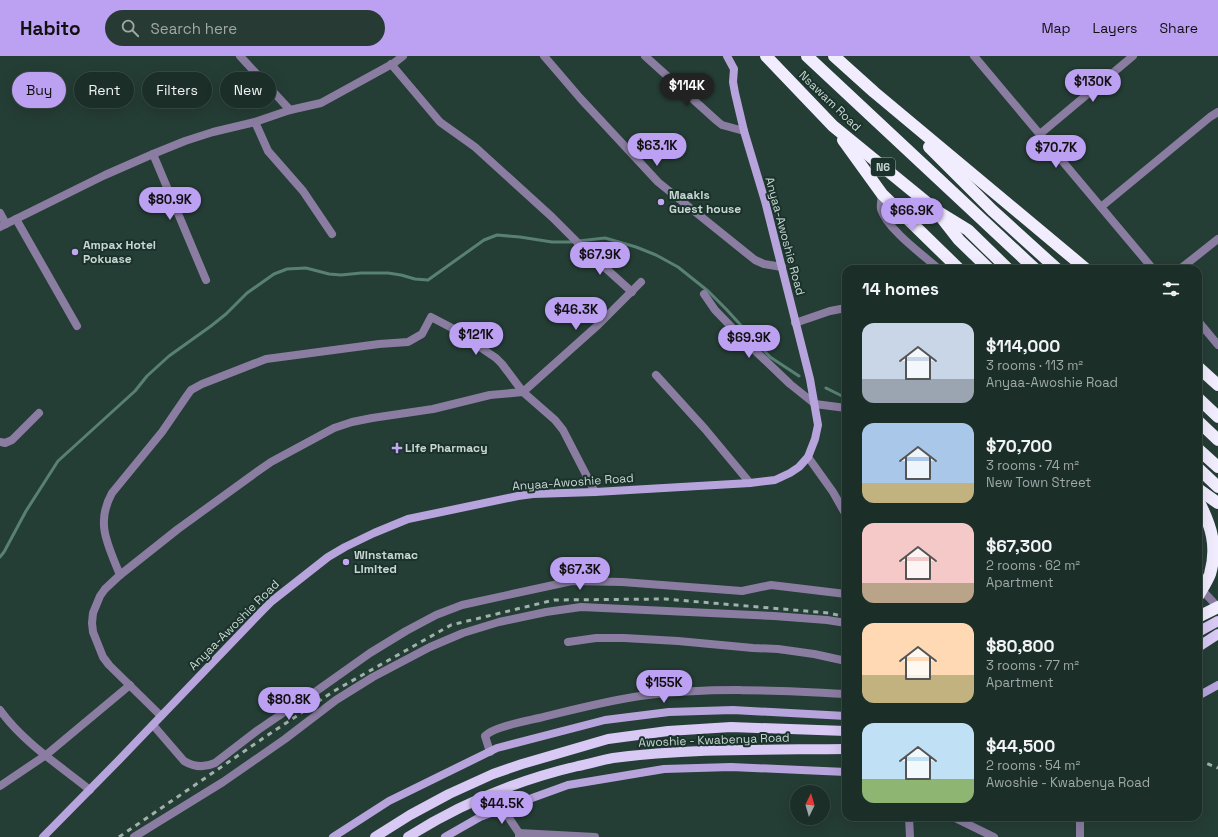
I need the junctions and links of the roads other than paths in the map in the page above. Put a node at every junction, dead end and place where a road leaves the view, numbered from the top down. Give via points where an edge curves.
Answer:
1 (240, 56) edge
2 (388, 56) edge
3 (403, 56) edge
4 (544, 56) edge
5 (645, 56) edge
6 (728, 56) edge
7 (766, 56) edge
8 (807, 56) edge
9 (834, 56) edge
10 (974, 56) edge
11 (1134, 56) edge
12 (393, 64) junction
13 (874, 92) junction
14 (290, 110) junction
15 (1218, 112) edge
16 (254, 122) junction
17 (833, 126) junction
18 (744, 131) junction
19 (1040, 134) junction
20 (153, 154) junction
21 (882, 194) junction
22 (1101, 207) junction
23 (937, 211) junction
24 (0, 213) edge
25 (16, 219) junction
26 (3, 225) edge
27 (332, 234) dead end
28 (1218, 239) edge
29 (934, 265) edge
30 (955, 265) edge
31 (985, 265) edge
32 (1004, 265) edge
33 (1031, 265) edge
34 (1053, 265) edge
35 (1081, 265) edge
36 (1150, 265) edge
37 (1185, 265) edge
38 (782, 267) junction
39 (206, 280) dead end
40 (641, 282) dead end
41 (632, 292) junction
42 (704, 294) dead end
43 (842, 309) edge
44 (795, 323) junction
45 (78, 326) dead end
46 (1202, 326) edge
47 (1218, 345) edge
48 (1202, 371) edge
49 (656, 375) dead end
50 (1218, 385) edge
51 (523, 392) junction
52 (1202, 402) edge
53 (815, 404) junction
54 (842, 407) edge
55 (39, 413) dead end
56 (1218, 417) edge
57 (1202, 425) edge
58 (1218, 440) edge
59 (0, 442) edge
60 (1202, 453) edge
61 (808, 457) junction
62 (1218, 467) edge
63 (1202, 472) edge
64 (750, 483) junction
65 (1218, 487) edge
66 (595, 492) junction
67 (1202, 492) edge
68 (1218, 503) edge
69 (842, 507) edge
70 (1202, 508) edge
71 (120, 575) junction
72 (1202, 589) edge
73 (1202, 591) edge
74 (842, 594) edge
75 (1218, 607) edge
76 (1202, 615) edge
77 (1218, 621) edge
78 (842, 622) edge
79 (1202, 630) edge
80 (1218, 634) edge
81 (568, 642) dead end
82 (1202, 644) edge
83 (842, 660) edge
84 (130, 685) junction
85 (1218, 685) edge
86 (842, 694) edge
87 (1202, 694) edge
88 (0, 710) edge
89 (161, 716) junction
90 (842, 716) edge
91 (153, 725) junction
92 (842, 731) edge
93 (842, 749) edge
94 (490, 752) junction
95 (46, 755) junction
96 (842, 772) edge
97 (0, 786) edge
98 (90, 790) junction
99 (503, 809) junction
100 (909, 821) edge
101 (961, 821) edge
102 (1080, 821) edge
103 (519, 835) edge
104 (43, 837) edge
105 (134, 837) edge
106 (333, 837) edge
107 (375, 837) edge
108 (408, 837) edge
109 (445, 837) edge
110 (595, 837) edge
111 (910, 837) edge
112 (994, 837) edge
113 (1080, 837) edge

1 - 14 street
2 - 12 street
3 - 12 street
4 - 38 street via 658,182 755,260
5 - 18 street via 722,125
6 - 18 street, Anyaa-Awoshie Road via 734,69 733,82
7 - 17 highway, Nsawam Road / N6
8 - 33 highway, Nsawam Road / N6
9 - 13 highway
10 - 19 street
11 - 19 street
12 - 14 street via 321,103
12 - 41 street via 440,122 475,147
13 - 34 highway via 992,210
13 - 35 highway
14 - 16 street
15 - 22 street
16 - 20 street via 193,138
16 - 27 street via 268,151 303,191
17 - 21 highway
17 - 23 highway, Nsawam Road / N6
18 - 38 street, Anyaa-Awoshie Road
19 - 22 street
20 - 25 street
20 - 39 street
21 - 29 street via 881,208 887,221
21 - 30 highway
22 - 36 street
23 - 31 highway via 959,240
23 - 32 highway, Nsawam Road / N6 via 968,230
24 - 26 street
25 - 26 street
25 - 45 street
28 - 37 street
38 - 44 street, Anyaa-Awoshie Road
40 - 41 street
41 - 51 street
42 - 53 street via 715,310 746,342
43 - 44 street
44 - 53 street, Anyaa-Awoshie Road
46 - 47 street
48 - 50 highway
49 - 64 street
51 - 66 street via 555,420
51 - 71 street via 490,395 433,409 352,422 334,428 258,470
51 - 71 street via 496,358 452,328 431,318 422,334 408,342 266,359 202,384 186,396 166,428 108,501 104,516 105,535
52 - 56 highway
53 - 54 street
53 - 61 street, Anyaa-Awoshie Road via 818,425
55 - 59 street via 12,440
57 - 58 highway
60 - 62 highway
61 - 64 street, Anyaa-Awoshie Road via 790,474 775,480
61 - 69 street
63 - 65 highway
64 - 66 street, Anyaa-Awoshie Road
66 - 89 street, Anyaa-Awoshie Road via 533,494 427,514 396,523 345,547 328,557 272,601
67 - 68 highway
70 - 72 highway, bridge via 1214,541 1210,575
71 - 84 street via 100,596 92,623 103,657
73 - 75 street
74 - 91 street via 771,585 742,591 572,580 462,605 406,631 339,674 210,766 197,766 184,761
75 - 76 highway, bridge
77 - 79 main road
78 - 105 street via 774,616 582,607 500,622 463,633 373,677 336,700 223,782
80 - 82 main road
81 - 83 street via 596,638 678,641 778,648
84 - 89 street
84 - 95 street
85 - 87 street
86 - 94 street via 747,689 640,696 510,725 488,733 485,736
88 - 95 street via 12,726
89 - 91 street, Anyaa-Awoshie Road
90 - 94 street via 733,710 669,712 605,720
91 - 98 street, Anyaa-Awoshie Road
92 - 107 main road, Awoshie - Kwabenya Road via 731,727 668,731 608,739 493,774 449,794
93 - 108 main road, Awoshie - Kwabenya Road via 663,753 611,759 527,780 500,790 457,809
94 - 106 street via 389,801
95 - 97 street
95 - 98 street
96 - 99 street via 731,767 664,769 568,785
98 - 104 street, Anyaa-Awoshie Road
99 - 103 street
99 - 109 street via 480,817
100 - 111 street
101 - 112 street
102 - 113 street
103 - 110 street

